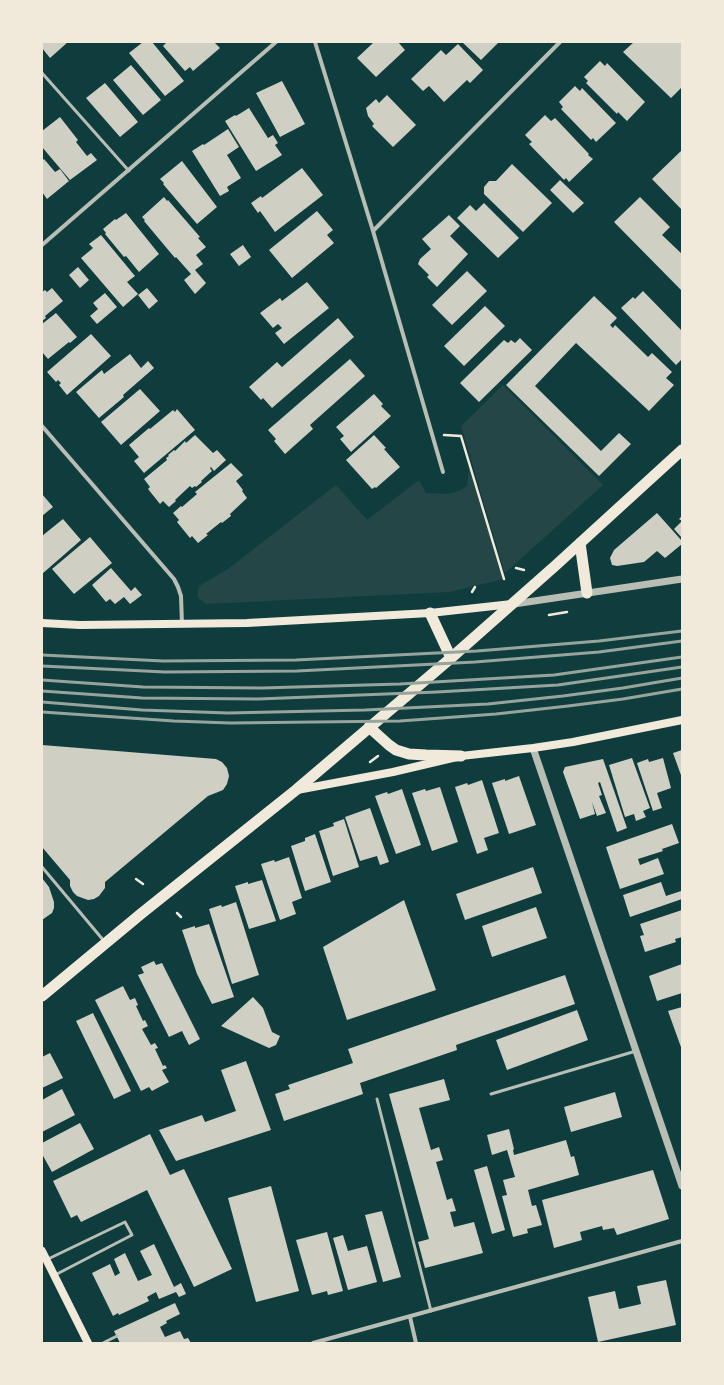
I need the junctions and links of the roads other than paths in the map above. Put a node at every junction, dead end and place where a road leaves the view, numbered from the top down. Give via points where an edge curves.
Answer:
1 (276, 42) edge
2 (315, 42) edge
3 (560, 42) edge
4 (42, 73) edge
5 (129, 171) junction
6 (373, 231) junction
7 (42, 245) edge
8 (42, 426) edge
9 (682, 450) edge
10 (443, 472) dead end
11 (580, 543) junction
12 (682, 579) edge
13 (587, 593) junction
14 (512, 604) junction
15 (430, 613) junction
16 (42, 624) edge
17 (182, 624) junction
18 (451, 658) junction
19 (682, 720) edge
20 (369, 727) junction
21 (533, 748) junction
22 (461, 756) junction
23 (296, 790) junction
24 (42, 867) edge
25 (105, 943) junction
26 (42, 996) edge
27 (636, 1051) junction
28 (490, 1094) dead end
29 (377, 1099) dead end
30 (682, 1186) edge
31 (682, 1242) edge
32 (42, 1251) edge
33 (46, 1260) junction
34 (54, 1275) junction
35 (431, 1311) junction
36 (410, 1317) junction
37 (117, 1336) dead end
38 (88, 1343) edge
39 (103, 1343) edge
40 (313, 1343) edge
41 (416, 1343) edge

1 - 5 street
2 - 6 street
3 - 6 street
4 - 5 lane
5 - 7 street
6 - 10 street
8 - 17 street via 174,579 181,596
9 - 11 highway
11 - 13 highway
11 - 14 highway
12 - 13 street
13 - 14 street
14 - 15 main road
14 - 18 highway
15 - 17 main road
15 - 18 highway
16 - 17 main road
18 - 20 highway
19 - 21 main road
20 - 22 highway via 396,750 409,754
20 - 23 highway
21 - 22 main road
21 - 27 street
22 - 23 main road
23 - 25 highway
24 - 25 lane
25 - 26 highway
27 - 28 lane
27 - 30 street
29 - 35 lane
31 - 35 street
32 - 33 main road
33 - 34 main road
33 - 34 lane via 125,1222 132,1235
34 - 38 main road
35 - 36 street
36 - 40 street
36 - 41 street
37 - 39 lane

